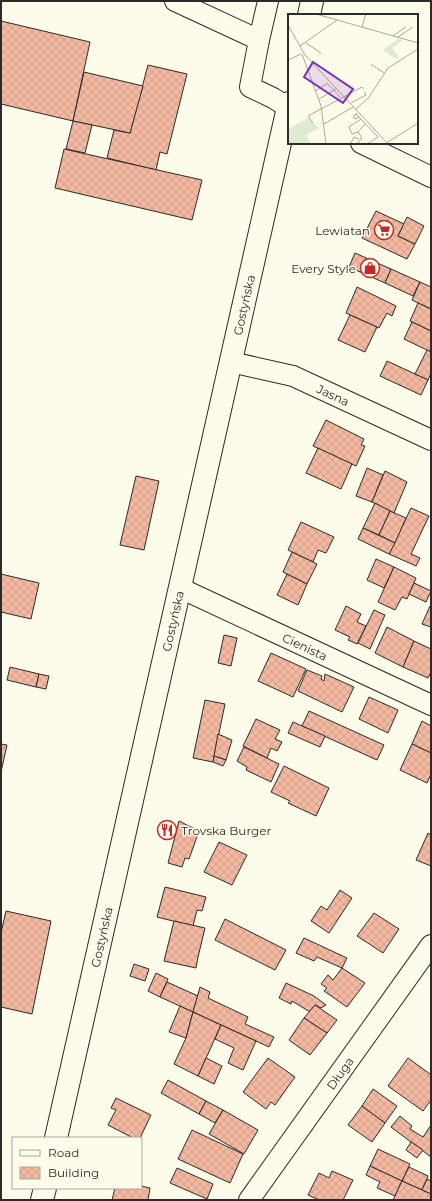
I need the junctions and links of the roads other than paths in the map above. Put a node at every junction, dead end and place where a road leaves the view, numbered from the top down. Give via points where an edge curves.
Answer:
1 (174, 1) edge
2 (268, 1) edge
3 (312, 1) edge
4 (309, 14) edge
5 (259, 40) junction
6 (288, 106) edge
7 (288, 110) edge
8 (363, 144) edge
9 (431, 177) edge
10 (231, 362) junction
11 (431, 440) edge
12 (180, 588) junction
13 (431, 705) edge
14 (431, 946) edge
15 (56, 1137) edge
16 (45, 1189) edge
17 (42, 1200) edge
18 (249, 1200) edge

1 - 5 street
2 - 5 street
3 - 4 main road
5 - 6 street via 250,87
7 - 10 main road, Gostyńska
8 - 9 street
10 - 11 street, Jasna via 293,376
10 - 12 main road, Gostyńska
12 - 13 street, Cienista
12 - 15 main road, Gostyńska
14 - 18 street, Długa
16 - 17 main road

